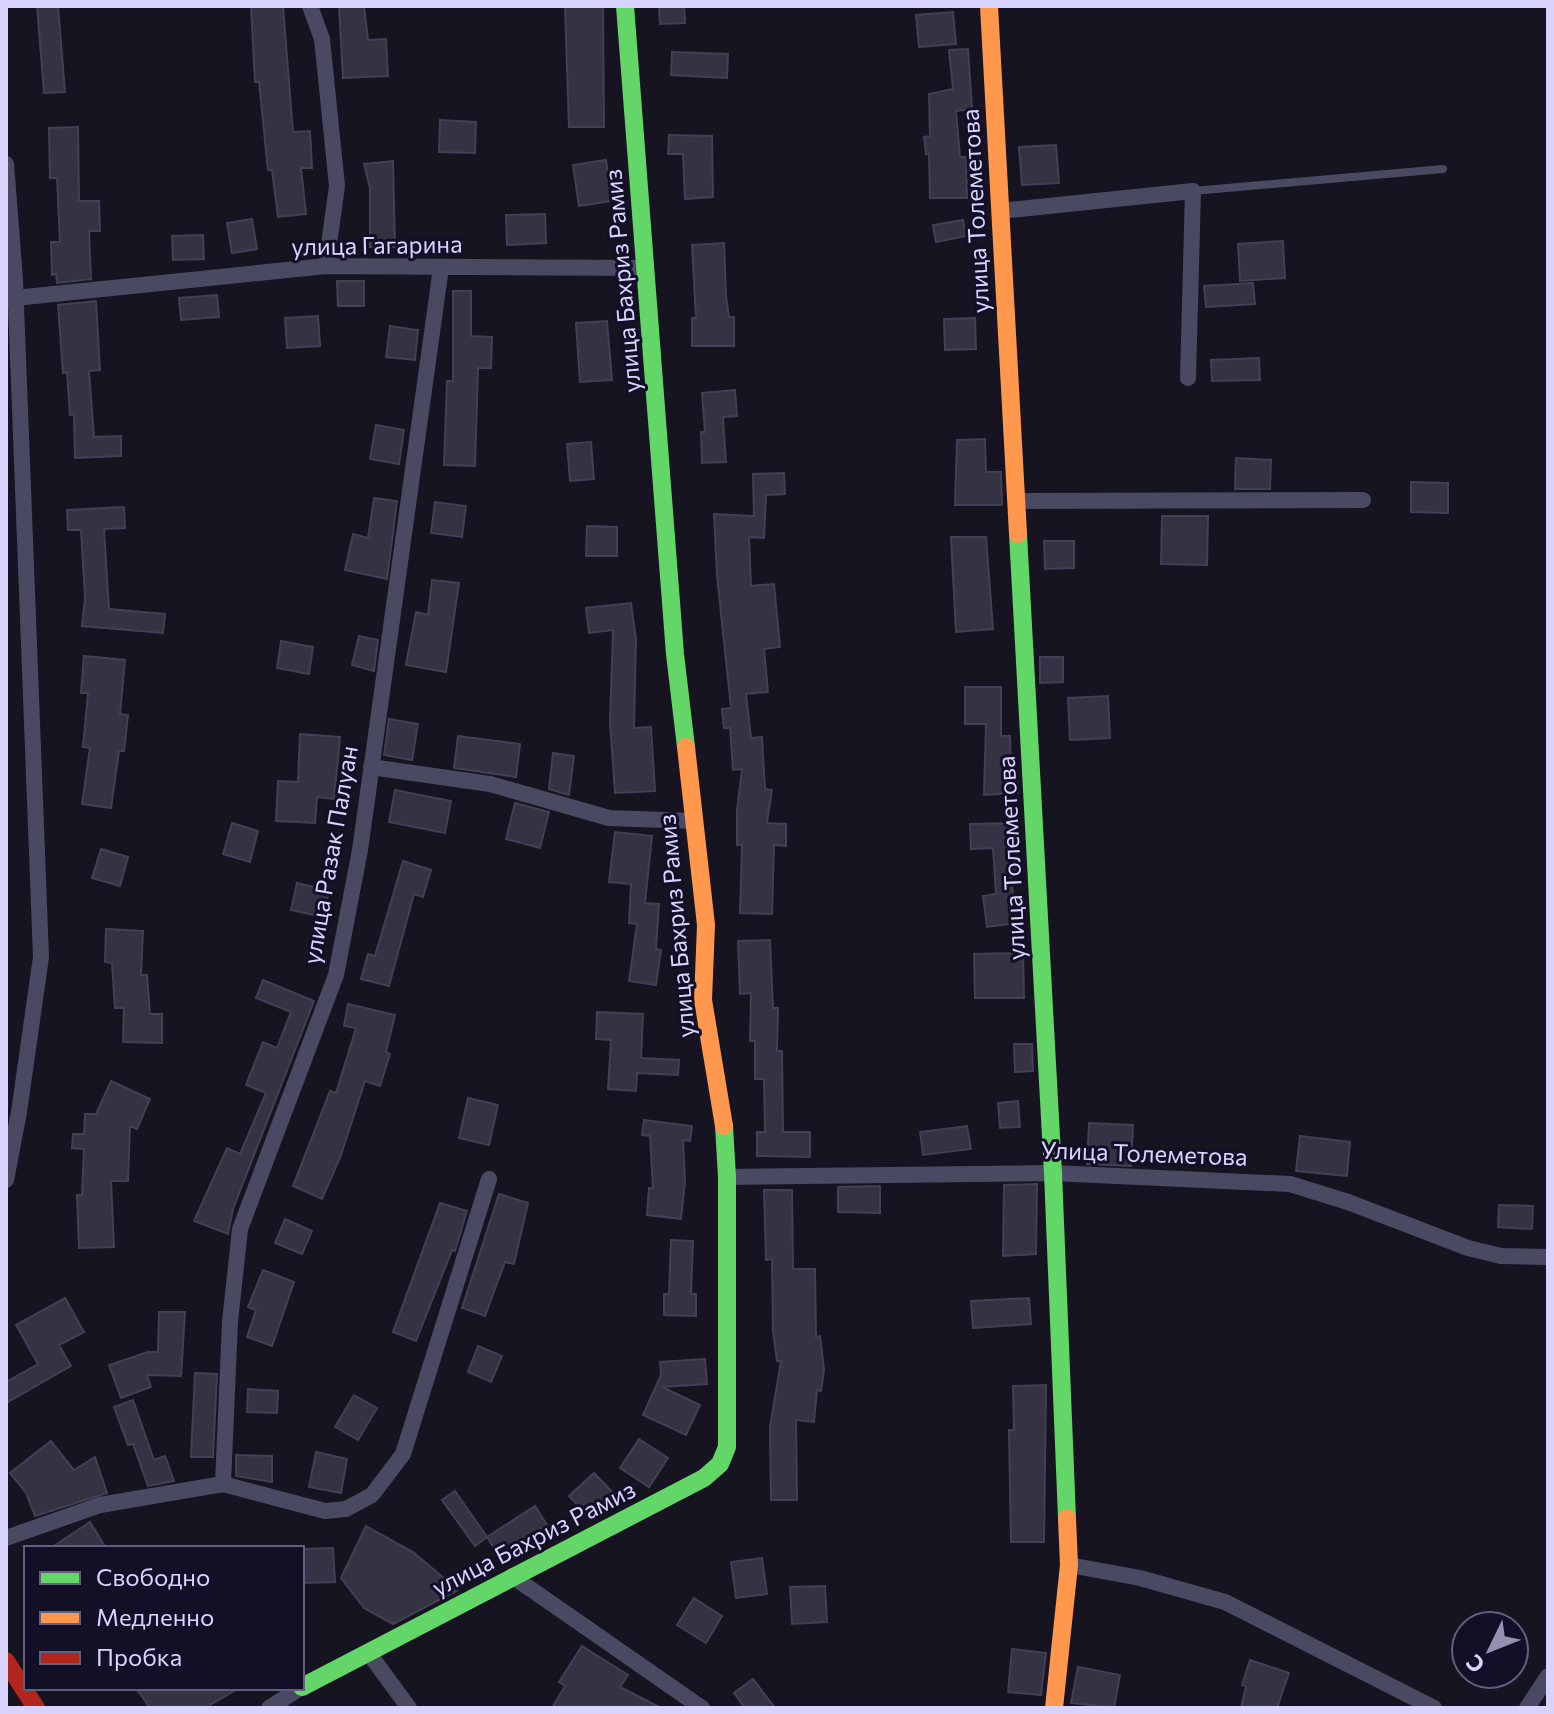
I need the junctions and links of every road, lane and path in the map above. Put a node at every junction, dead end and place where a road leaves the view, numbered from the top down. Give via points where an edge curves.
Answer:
1 (310, 6) edge
2 (625, 6) edge
3 (989, 6) edge
4 (6, 164) edge
5 (1443, 169) dead end
6 (1193, 191) junction
7 (1000, 211) junction
8 (326, 266) junction
9 (441, 268) junction
10 (646, 268) junction
11 (10, 279) edge
12 (15, 298) junction
13 (1188, 378) dead end
14 (1363, 500) dead end
15 (1016, 501) junction
16 (371, 767) junction
17 (693, 821) junction
18 (1053, 1173) junction
19 (727, 1177) junction
20 (489, 1179) dead end
21 (6, 1180) edge
22 (1548, 1257) edge
23 (223, 1484) junction
24 (6, 1538) edge
25 (1069, 1565) junction
26 (512, 1576) junction
27 (368, 1652) junction
28 (6, 1661) edge
29 (1548, 1676) edge
30 (304, 1685) edge
31 (24, 1689) edge
32 (25, 1690) edge
33 (296, 1690) edge
34 (36, 1708) edge
35 (269, 1708) edge
36 (409, 1708) edge
37 (702, 1708) edge
38 (1054, 1708) edge
39 (1434, 1708) edge
40 (1527, 1708) edge

1 - 8 street via 322,39 337,186
2 - 10 street, улица Бахриз Рамиз
3 - 7 street, улица Толеметова
4 - 11 street
5 - 6 lane
6 - 7 street
6 - 13 street
7 - 15 street, улица Толеметова
8 - 9 street, улица Гагарина
8 - 12 street, улица Гагарина
9 - 10 street, улица Гагарина
9 - 16 street, улица Разак Палуан
10 - 17 street, улица Бахриз Рамиз
11 - 12 street
12 - 21 street via 41,957
14 - 15 street
15 - 18 street, улица Толеметова
16 - 17 street via 490,784 609,818
16 - 23 street, улица Разак Палуан via 336,975 240,1229
17 - 19 street, улица Бахриз Рамиз via 706,925 703,1000 722,1102
18 - 19 street, Улица Толеметова
18 - 22 street, Улица Толеметова via 1290,1184 1468,1248 1501,1256
18 - 25 street, улица Толеметова
19 - 26 street, улица Бахриз Рамиз via 727,1447 720,1464 704,1478
20 - 23 street via 403,1454 372,1495 346,1509 325,1511
23 - 24 street via 100,1505
25 - 38 street, улица Толеметова
25 - 39 street via 1225,1602
26 - 27 street, улица Бахриз Рамиз
26 - 37 street
27 - 30 street, улица Бахриз Рамиз
27 - 36 street
28 - 31 street
29 - 40 street
32 - 34 street
33 - 35 street, улица Бахриз Рамиз

